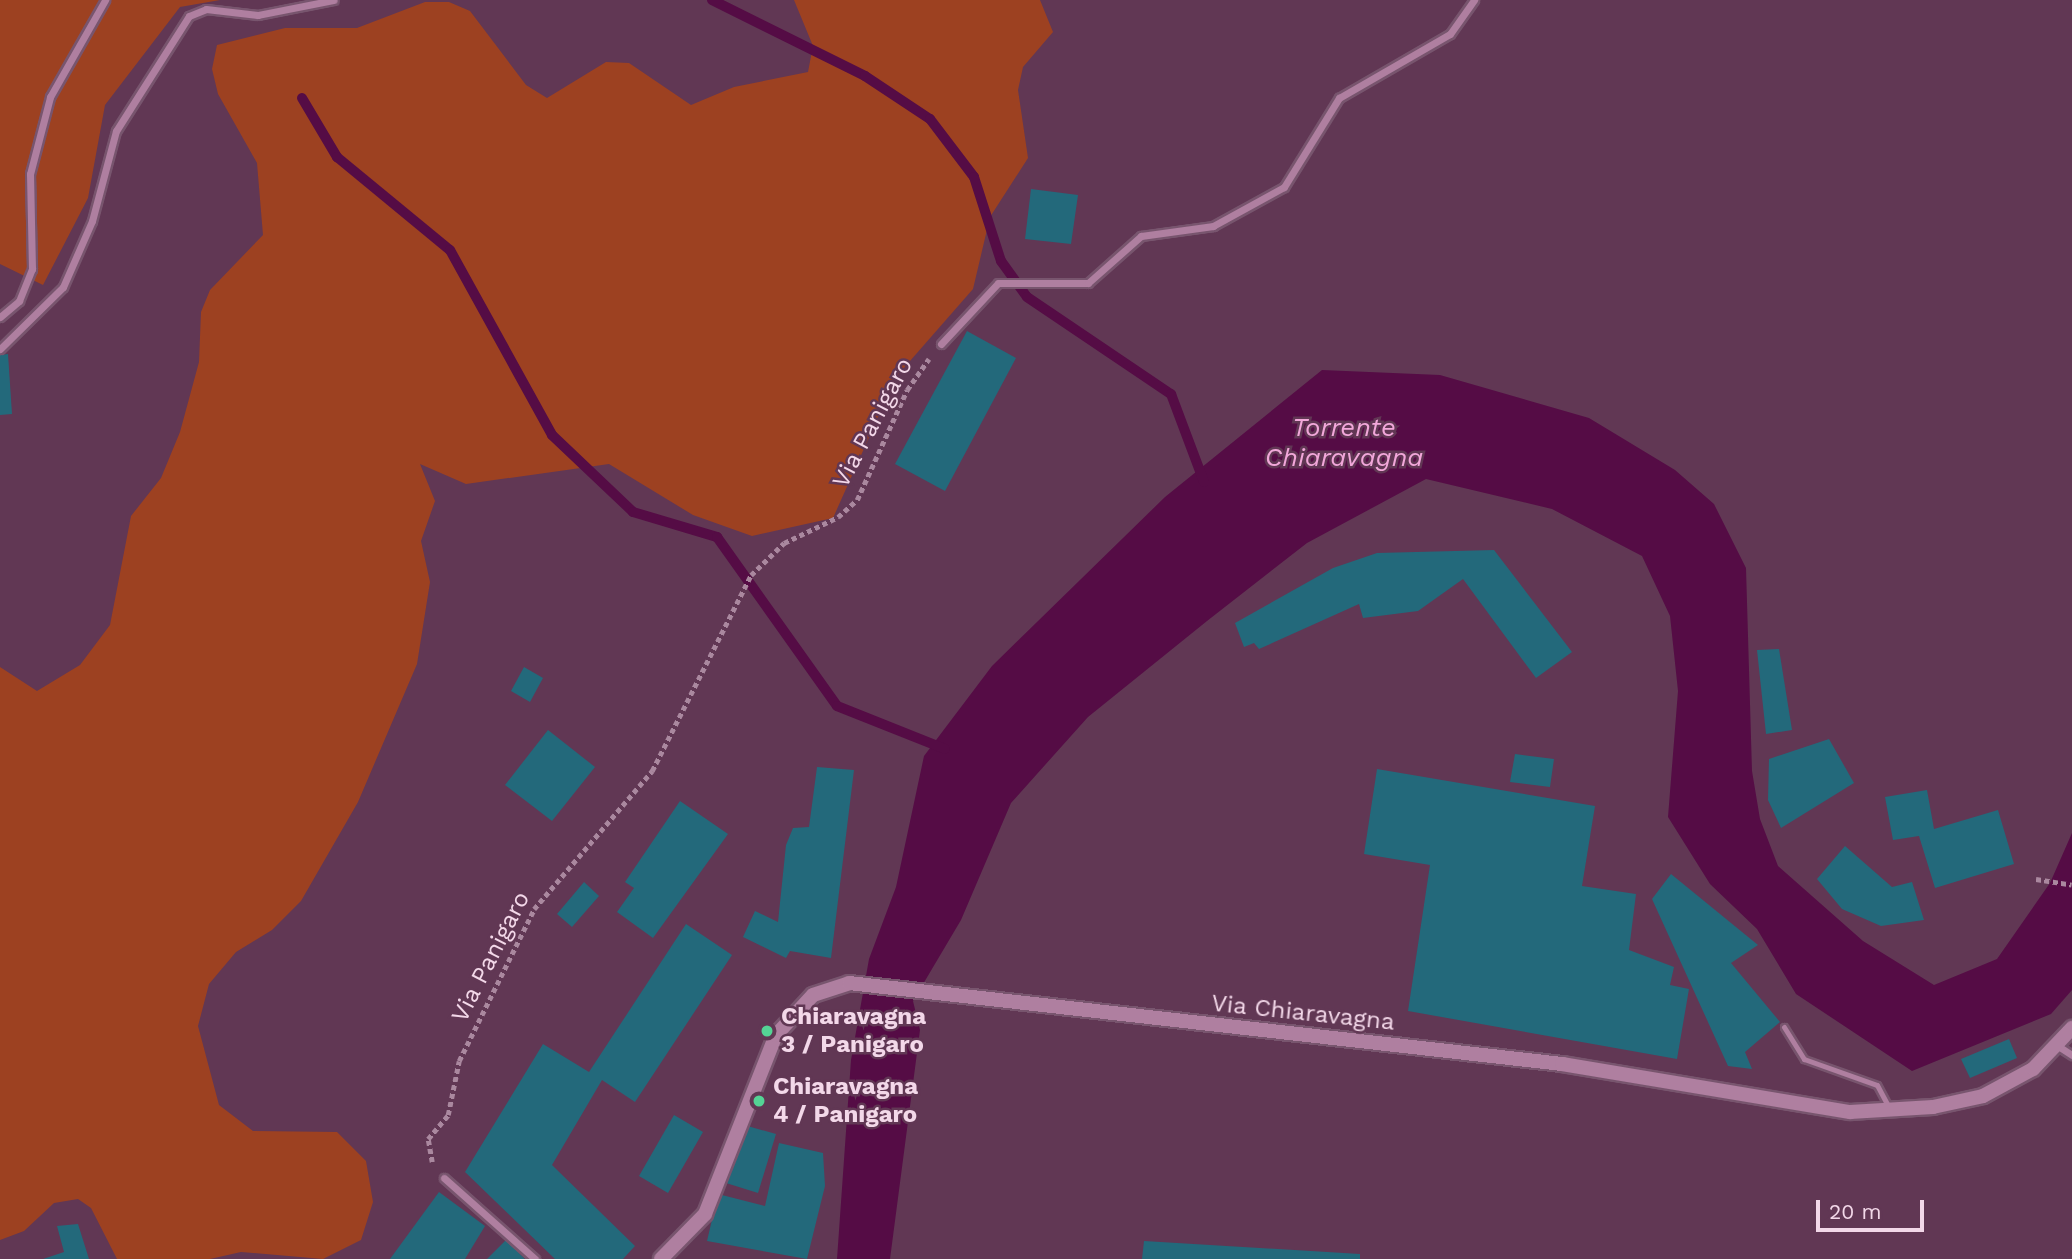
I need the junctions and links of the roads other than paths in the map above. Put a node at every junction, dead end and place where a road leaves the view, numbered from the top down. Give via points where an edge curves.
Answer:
1 (105, 0) edge
2 (334, 0) edge
3 (1474, 0) edge
4 (0, 317) edge
5 (941, 344) road end
6 (0, 349) edge
7 (1784, 1027) dead end
8 (2072, 1028) edge
9 (2058, 1046) junction
10 (2072, 1055) edge
11 (1891, 1111) junction
12 (444, 1178) road end
13 (535, 1259) edge
14 (661, 1259) edge

1 - 4 street via 50,97 30,174 32,270 19,301
2 - 6 street via 258,15 206,9 189,16 116,131 92,221 63,287
3 - 5 street, Via Panigaro via 1450,34 1339,98 1284,187 1213,226 1142,236 1088,283 998,283
7 - 11 lane via 1804,1059 1877,1085
8 - 9 street, Via Chiaravagna
9 - 10 street
9 - 11 street, Via Chiaravagna via 2017,1080 1983,1096
11 - 14 street, Via Chiaravagna via 1850,1112 1562,1063 849,984 813,995 776,1035 705,1214
12 - 13 street

